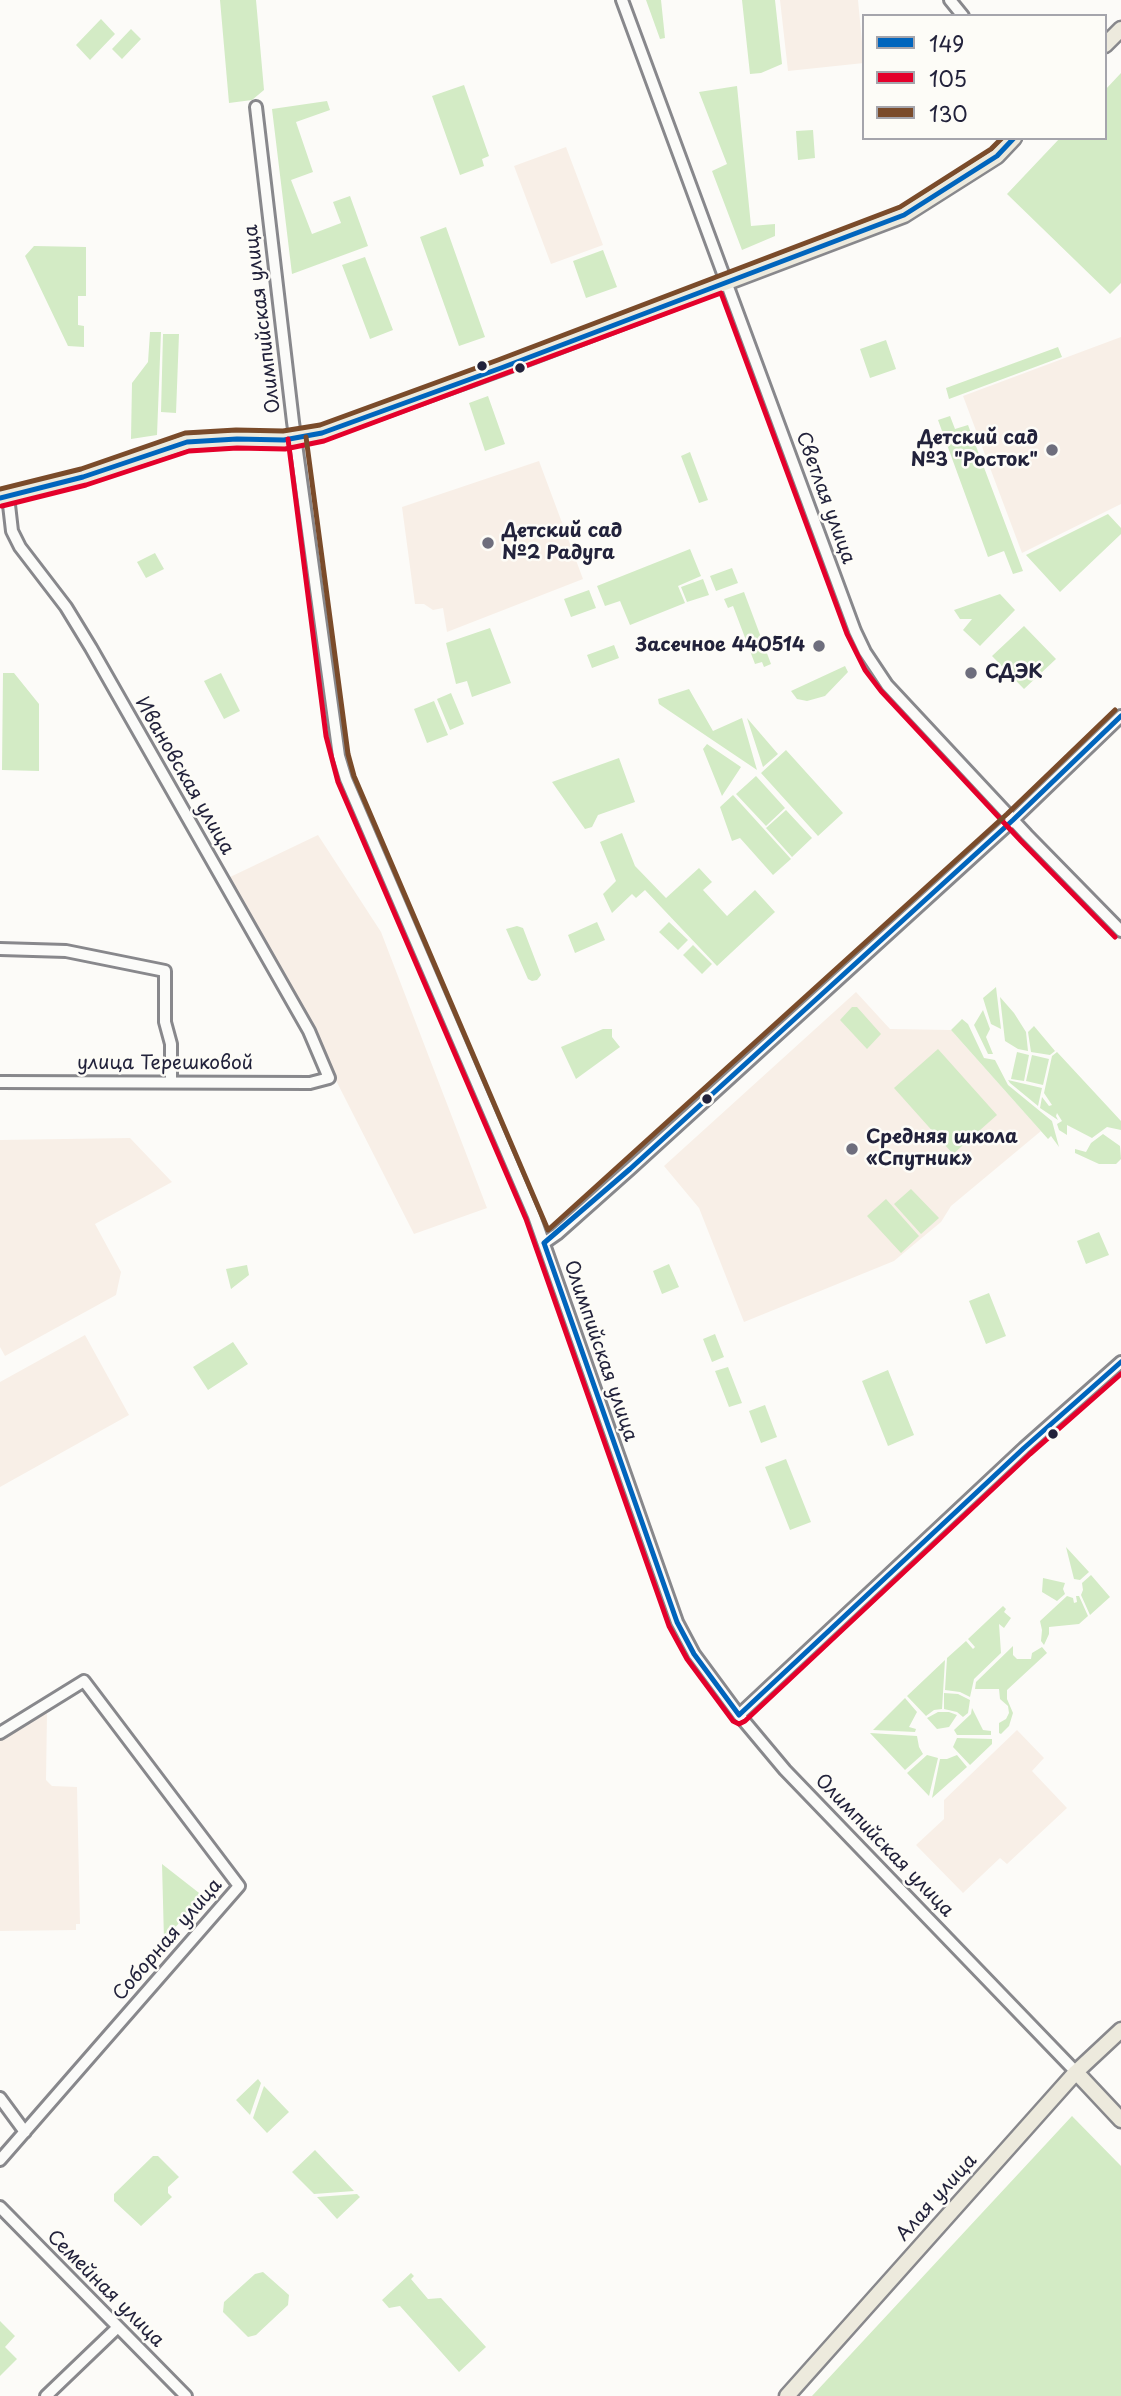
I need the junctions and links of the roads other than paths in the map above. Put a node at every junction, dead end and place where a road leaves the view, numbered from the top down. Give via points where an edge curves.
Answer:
1 (622, 0) edge
2 (950, 0) edge
3 (961, 14) edge
4 (1121, 29) edge
5 (1107, 42) edge
6 (256, 107) dead end
7 (1012, 140) edge
8 (726, 282) junction
9 (296, 438) junction
10 (4, 497) edge
11 (1121, 716) edge
12 (1013, 820) junction
13 (1121, 931) edge
14 (0, 949) edge
15 (329, 1078) joint
16 (171, 1081) junction
17 (0, 1082) edge
18 (544, 1242) junction
19 (1121, 1362) edge
20 (739, 1715) junction
21 (0, 1733) edge
22 (1121, 2030) edge
23 (1076, 2072) junction
24 (0, 2098) edge
25 (1121, 2120) edge
26 (25, 2132) junction
27 (0, 2160) edge
28 (3, 2215) edge
29 (118, 2327) junction
30 (46, 2396) edge
31 (186, 2396) edge
32 (787, 2396) edge

1 - 8 street, Светлая улица
2 - 3 street
4 - 5 main road
6 - 9 street, Олимпийская улица
7 - 8 main road via 997,156 904,215
8 - 9 main road via 425,396
8 - 12 street, Светлая улица via 865,652 887,685
9 - 10 main road via 187,442 83,477
9 - 18 street, Олимпийская улица via 339,756
10 - 15 street, Ивановская улица via 20,547 66,607 97,659 309,1031
11 - 12 street
12 - 13 street, Светлая улица
12 - 18 street
14 - 16 street via 66,951 165,971
15 - 16 street, улица Терешковой via 310,1083
16 - 17 street, улица Терешковой
18 - 20 street, Олимпийская улица via 677,1622 694,1654
19 - 20 street
20 - 23 street, Олимпийская улица via 785,1770
21 - 26 street, Соборная улица via 84,1681 239,1886
22 - 23 main road, Алая улица
23 - 25 main road
23 - 32 main road, Алая улица
24 - 26 street
26 - 27 street, Соборная улица
28 - 29 street, Семейная улица
29 - 30 street
29 - 31 street, Семейная улица

